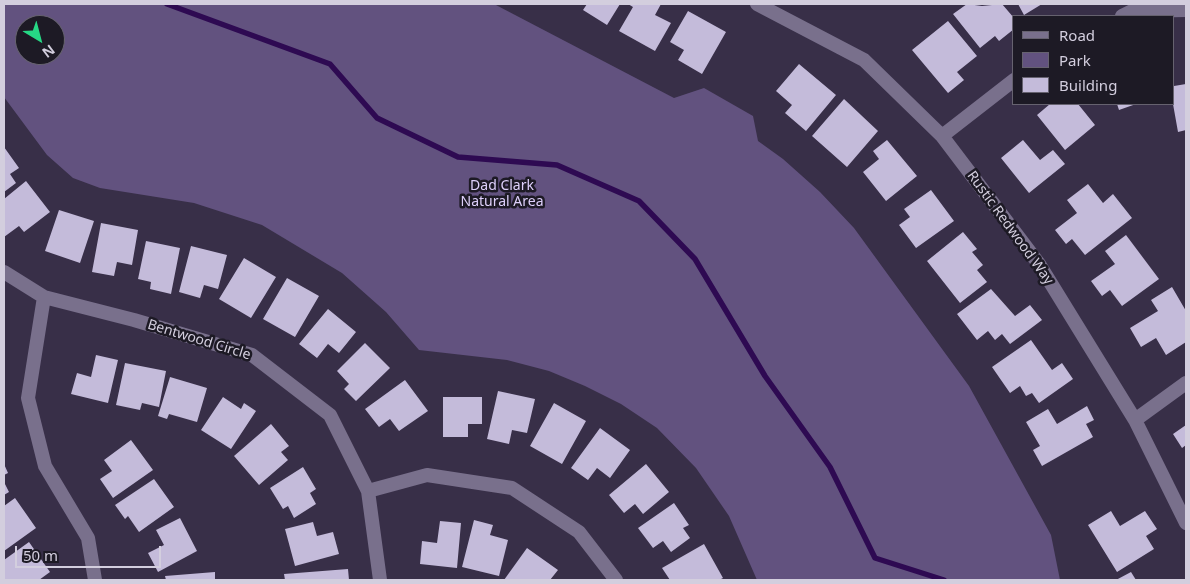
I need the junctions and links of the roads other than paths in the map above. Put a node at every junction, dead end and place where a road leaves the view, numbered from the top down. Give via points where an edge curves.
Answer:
1 (757, 4) edge
2 (1186, 10) edge
3 (1124, 15) edge
4 (1012, 82) edge
5 (942, 136) junction
6 (4, 272) edge
7 (44, 297) junction
8 (1186, 383) edge
9 (1135, 420) junction
10 (368, 491) junction
11 (1186, 523) edge
12 (95, 580) edge
13 (380, 580) edge
14 (616, 580) edge

1 - 5 street, Rustic Redwood Way via 864,60
2 - 3 street via 1132,11
4 - 5 street
5 - 9 street, Rustic Redwood Way via 1039,264
6 - 7 street, Bentwood Circle
7 - 10 street, Bentwood Circle via 252,355 330,415
7 - 12 street via 28,398 45,466 88,538
8 - 9 street
9 - 11 street, Rustic Redwood Way
10 - 13 street, Bentwood Circle
10 - 14 street via 427,475 512,488 580,532

